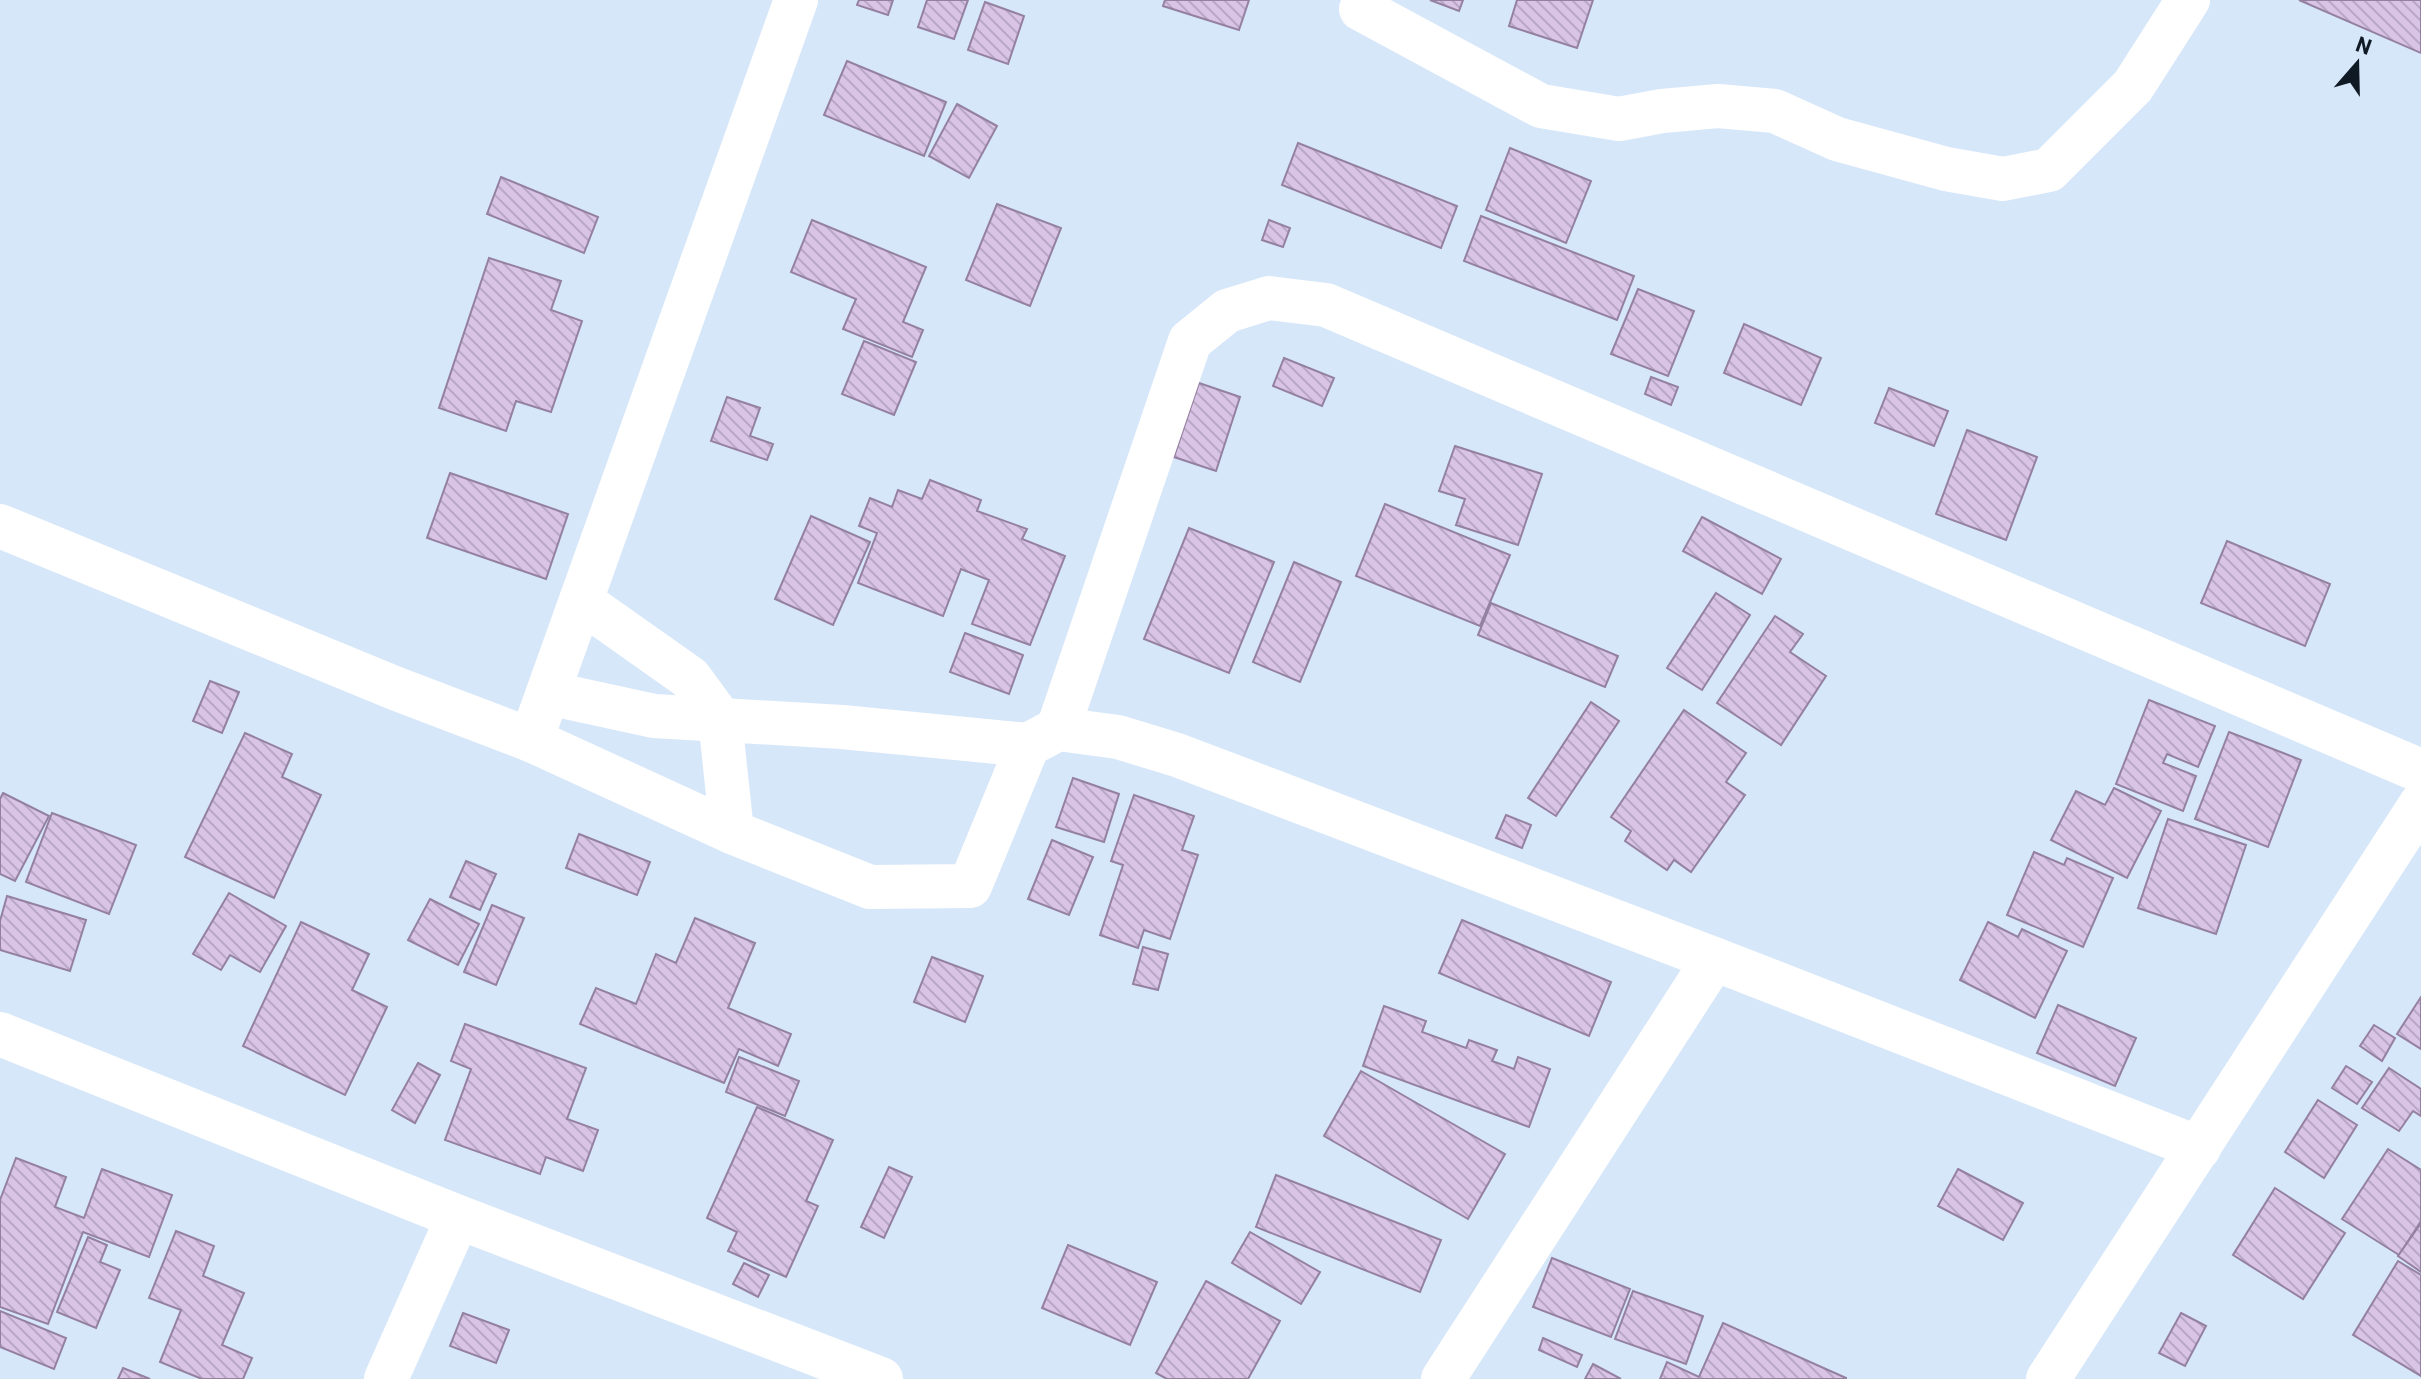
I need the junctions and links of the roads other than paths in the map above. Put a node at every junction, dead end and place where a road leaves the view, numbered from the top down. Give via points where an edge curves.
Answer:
1 (796, 0) edge
2 (2188, 0) edge
3 (1361, 9) dead end
4 (0, 526) edge
5 (581, 601) junction
6 (548, 693) junction
7 (720, 719) junction
8 (1043, 737) junction
9 (531, 740) junction
10 (2421, 771) edge
11 (2421, 804) edge
12 (732, 832) junction
13 (1714, 959) junction
14 (0, 1034) edge
15 (2199, 1148) junction
16 (458, 1217) junction
17 (386, 1379) edge
18 (881, 1379) edge
19 (1443, 1379) edge
20 (2048, 1379) edge

1 - 5 street
2 - 3 street via 2133,86 2049,170 2003,179 1837,139 1775,111 1718,106 1619,119 1541,106
4 - 9 street
5 - 6 street
5 - 7 street via 690,678
6 - 7 street via 654,716
6 - 9 street
7 - 8 street
7 - 12 street
8 - 10 street via 1190,341 1227,311 1269,298 1326,305
8 - 12 street via 970,886 870,887
8 - 13 street via 1118,737 1177,755
9 - 12 street
11 - 15 street
13 - 15 street
13 - 19 street
14 - 16 street
15 - 20 street
16 - 17 street
16 - 18 street

